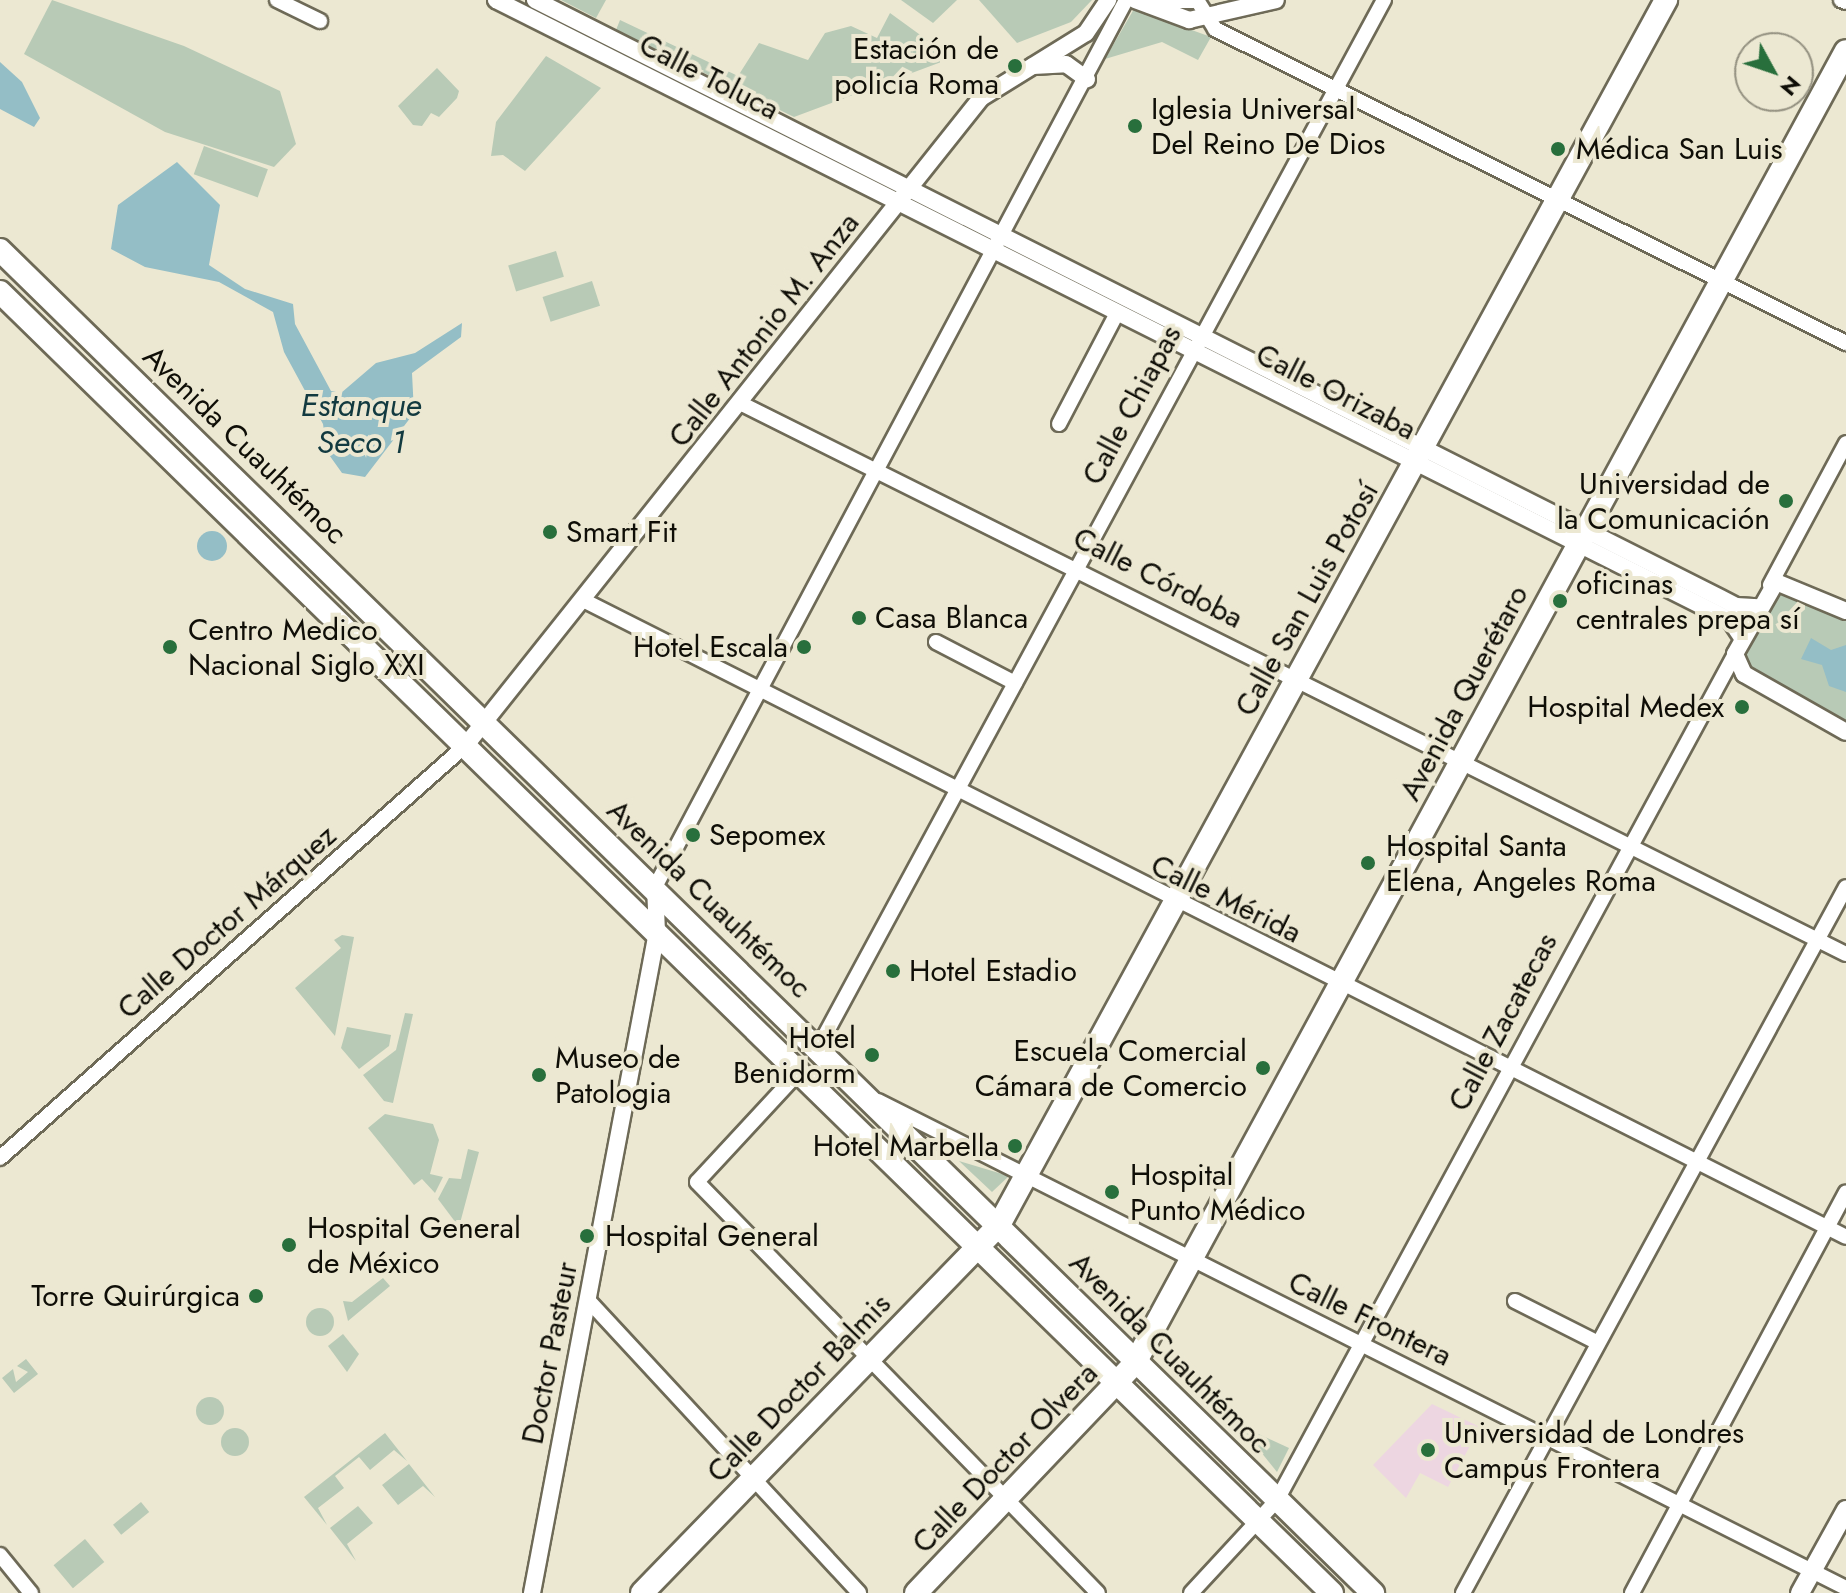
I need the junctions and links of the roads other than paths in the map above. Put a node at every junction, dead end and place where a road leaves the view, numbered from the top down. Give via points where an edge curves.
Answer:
1 (277, 0) edge
2 (498, 0) edge
3 (535, 0) edge
4 (1108, 0) edge
5 (1126, 0) edge
6 (1135, 0) edge
7 (1165, 0) edge
8 (1195, 0) edge
9 (1276, 0) edge
10 (1384, 0) edge
11 (1666, 0) edge
12 (1204, 18) junction
13 (320, 21) dead end
14 (1846, 51) edge
15 (1026, 67) junction
16 (1087, 79) junction
17 (1334, 88) junction
18 (909, 189) junction
19 (1558, 199) junction
20 (897, 204) junction
21 (1005, 236) junction
22 (0, 250) edge
23 (997, 252) junction
24 (1721, 281) junction
25 (0, 292) edge
26 (1117, 313) junction
27 (1195, 343) junction
28 (1846, 343) edge
29 (744, 405) junction
30 (1059, 424) dead end
31 (1846, 443) edge
32 (1420, 455) junction
33 (875, 466) junction
34 (1582, 536) junction
35 (1075, 565) junction
36 (1770, 585) junction
37 (585, 601) junction
38 (1758, 607) junction
39 (1846, 611) edge
40 (1742, 638) junction
41 (936, 642) dead end
42 (1735, 654) junction
43 (1298, 679) junction
44 (1015, 683) junction
45 (756, 689) junction
46 (485, 723) junction
47 (1846, 732) edge
48 (466, 745) junction
49 (1462, 761) junction
50 (957, 794) junction
51 (1632, 843) junction
52 (655, 887) junction
53 (1846, 887) edge
54 (1176, 903) junction
55 (657, 932) junction
56 (1817, 940) junction
57 (1846, 954) edge
58 (1341, 985) junction
59 (818, 1048) junction
60 (1509, 1069) junction
61 (797, 1074) junction
62 (870, 1097) junction
63 (0, 1158) edge
64 (1697, 1161) junction
65 (1029, 1176) junction
66 (1846, 1193) edge
67 (999, 1225) junction
68 (1827, 1228) junction
69 (1846, 1237) edge
70 (976, 1248) junction
71 (1191, 1260) junction
72 (588, 1300) junction
73 (1515, 1301) dead end
74 (1598, 1343) junction
75 (1361, 1344) junction
76 (871, 1360) junction
77 (1135, 1363) junction
78 (1120, 1387) junction
79 (1549, 1439) junction
80 (754, 1478) junction
81 (1007, 1500) junction
82 (1277, 1500) junction
83 (1679, 1504) junction
84 (1846, 1510) edge
85 (1259, 1523) junction
86 (0, 1555) edge
87 (1812, 1571) junction
88 (1846, 1588) edge
89 (31, 1593) edge
90 (532, 1593) edge
91 (642, 1593) edge
92 (859, 1593) edge
93 (916, 1593) edge
94 (1098, 1593) edge
95 (1191, 1593) edge
96 (1332, 1593) edge
97 (1373, 1593) edge
98 (1463, 1593) edge
99 (1632, 1593) edge
100 (1800, 1593) edge

1 - 13 street
2 - 20 street, Calle Toluca
3 - 18 street, Calle Toluca
4 - 15 street, Calle Antonio M. Anza via 1086,33
5 - 16 street
6 - 12 street via 1166,16
7 - 8 street
8 - 12 street
9 - 12 street
10 - 17 street, Calle Chiapas
11 - 19 main road, Calle San Luis Potosí
12 - 17 street
14 - 24 main road, Avenida Querétaro
15 - 16 street via 1066,64
15 - 18 street, Calle Antonio M. Anza via 981,98
16 - 21 street
17 - 19 street
17 - 27 street, Calle Chiapas
18 - 20 street, Calle Antonio M. Anza
18 - 21 street, Calle Orizaba
19 - 24 street
19 - 32 main road, Calle San Luis Potosí
20 - 23 street, Calle Orizaba
20 - 29 street, Calle Antonio M. Anza
21 - 23 street
21 - 27 street, Calle Orizaba
22 - 46 main road, Avenida Cuauhtémoc
23 - 26 street, Calle Orizaba
23 - 33 street
24 - 28 street
24 - 34 main road, Avenida Querétaro
25 - 48 main road, Avenida Cuauhtémoc
26 - 27 street, Calle Orizaba
26 - 30 street
27 - 32 street, Calle Orizaba
27 - 35 street, Calle Chiapas
29 - 33 street, Calle Córdoba
29 - 37 street, Calle Antonio M. Anza
31 - 36 street, Calle Zacatecas
32 - 34 street, Calle Orizaba
32 - 43 main road, Calle San Luis Potosí
33 - 35 street, Calle Córdoba
33 - 45 street
34 - 38 street, Calle Orizaba via 1736,606
34 - 40 street, Calle Orizaba via 1730,620
34 - 49 main road, Avenida Querétaro
35 - 43 street, Calle Córdoba
35 - 44 street, Calle Chiapas
36 - 38 street, Calle Zacatecas
36 - 39 street via 1787,581
37 - 45 street, Calle Mérida
37 - 46 street, Calle Antonio M. Anza
38 - 40 street, Calle Zacatecas
40 - 42 street, Calle Zacatecas
41 - 44 street
42 - 47 street via 1744,674
42 - 51 street, Calle Zacatecas
43 - 49 street, Calle Córdoba
43 - 54 main road, Calle San Luis Potosí
44 - 50 street, Calle Chiapas
45 - 50 street, Calle Mérida
45 - 52 street
46 - 48 street, Calle Doctor Márquez
46 - 52 main road, Avenida Cuauhtémoc
48 - 55 main road, Avenida Cuauhtémoc
48 - 63 street, Calle Doctor Márquez
49 - 51 street, Calle Córdoba
49 - 58 main road, Avenida Querétaro
50 - 54 street, Calle Mérida
50 - 59 street, Calle Chiapas
51 - 56 street, Calle Córdoba
51 - 60 street, Calle Zacatecas
52 - 55 street, Doctor Pasteur
52 - 59 main road, Avenida Cuauhtémoc
53 - 56 street
54 - 58 street, Calle Mérida
54 - 65 main road, Calle San Luis Potosí
55 - 61 main road, Avenida Cuauhtémoc
55 - 72 street, Doctor Pasteur
56 - 57 street, Calle Córdoba
56 - 64 street
58 - 60 street, Calle Mérida
58 - 71 main road, Avenida Querétaro
59 - 62 main road, Avenida Cuauhtémoc
60 - 64 street, Calle Mérida
60 - 75 street, Calle Zacatecas
61 - 70 main road, Avenida Cuauhtémoc
61 - 76 street via 697,1182
62 - 65 street, Calle Frontera
62 - 67 main road, Avenida Cuauhtémoc
64 - 68 street, Calle Mérida
64 - 74 street
65 - 67 main road, Calle San Luis Potosí
65 - 71 street, Calle Frontera
66 - 68 street
67 - 70 main road, Calle Doctor Balmis
67 - 77 main road, Avenida Cuauhtémoc
68 - 69 street, Calle Mérida
68 - 83 street
70 - 76 main road, Calle Doctor Balmis
70 - 78 main road, Avenida Cuauhtémoc
71 - 75 street, Calle Frontera
71 - 77 main road, Avenida Querétaro
72 - 80 street
72 - 90 street, Doctor Pasteur
73 - 74 street
74 - 79 street
75 - 79 street, Calle Frontera
75 - 82 street, Calle Zacatecas
76 - 80 main road, Calle Doctor Balmis
76 - 81 street
77 - 78 main road, Calle Doctor Olvera
77 - 82 main road, Avenida Cuauhtémoc
78 - 81 main road, Calle Doctor Olvera
78 - 85 main road, Avenida Cuauhtémoc
79 - 83 street, Calle Frontera
79 - 98 street
80 - 91 main road, Calle Doctor Balmis
80 - 92 street
81 - 93 main road, Calle Doctor Olvera
81 - 94 street
82 - 85 street, Calle Zacatecas
82 - 97 main road, Avenida Cuauhtémoc
83 - 87 street, Calle Frontera
83 - 99 street
84 - 87 main road
85 - 95 street, Calle Zacatecas
85 - 96 main road, Avenida Cuauhtémoc
86 - 89 street
87 - 88 street, Calle Frontera
87 - 100 main road

